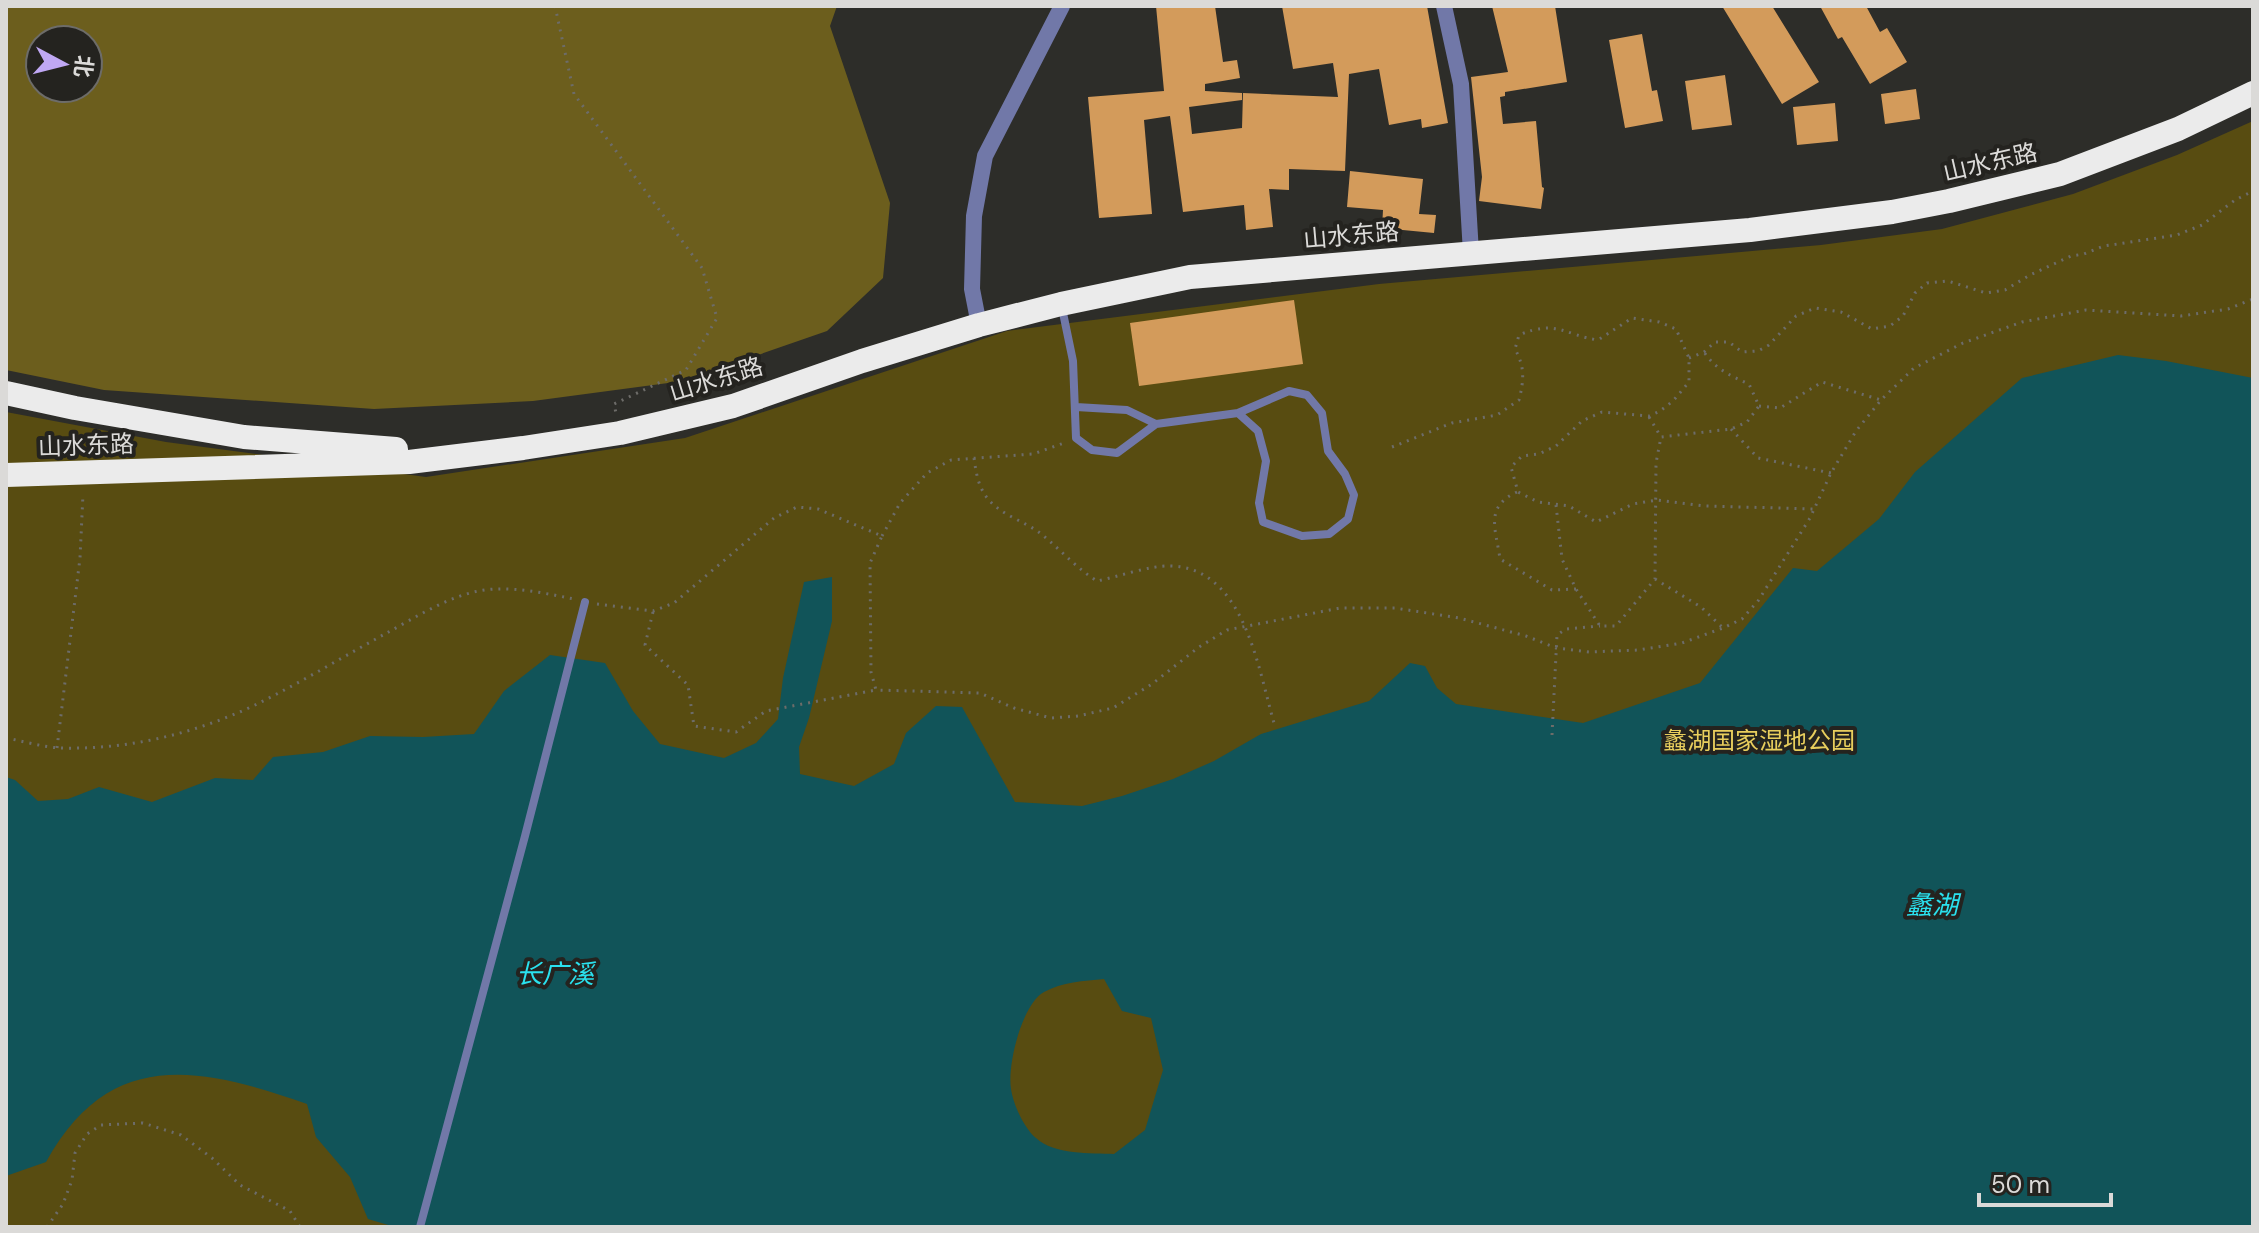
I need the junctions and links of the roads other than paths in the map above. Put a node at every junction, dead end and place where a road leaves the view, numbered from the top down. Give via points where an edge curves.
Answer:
1 (1062, 6) edge
2 (1444, 6) edge
3 (2253, 93) edge
4 (1471, 253) junction
5 (1061, 304) junction
6 (979, 325) junction
7 (6, 393) edge
8 (1076, 407) junction
9 (1238, 413) junction
10 (1156, 424) junction
11 (455, 455) junction
12 (6, 475) edge
13 (585, 602) road end
14 (420, 1227) edge

1 - 6 street via 985,156 974,216 972,289
2 - 4 street via 1461,84
3 - 4 highway, 山水东路 via 2178,129 2060,174 1921,206 1750,230
4 - 5 highway, 山水东路 via 1190,277
5 - 6 highway, 山水东路
5 - 8 lane
6 - 11 highway, 山水东路 via 733,406 620,433
7 - 11 highway, 山水东路 via 244,437
8 - 10 lane via 1127,410
8 - 10 lane via 1076,438 1092,450 1117,453
9 - 9 lane via 1258,431 1266,461 1259,503 1263,522 1302,536 1329,534 1348,519 1354,495 1328,451 1322,413 1307,395 1289,391
9 - 10 lane
11 - 12 highway, 山水东路 via 409,462
13 - 14 lane

